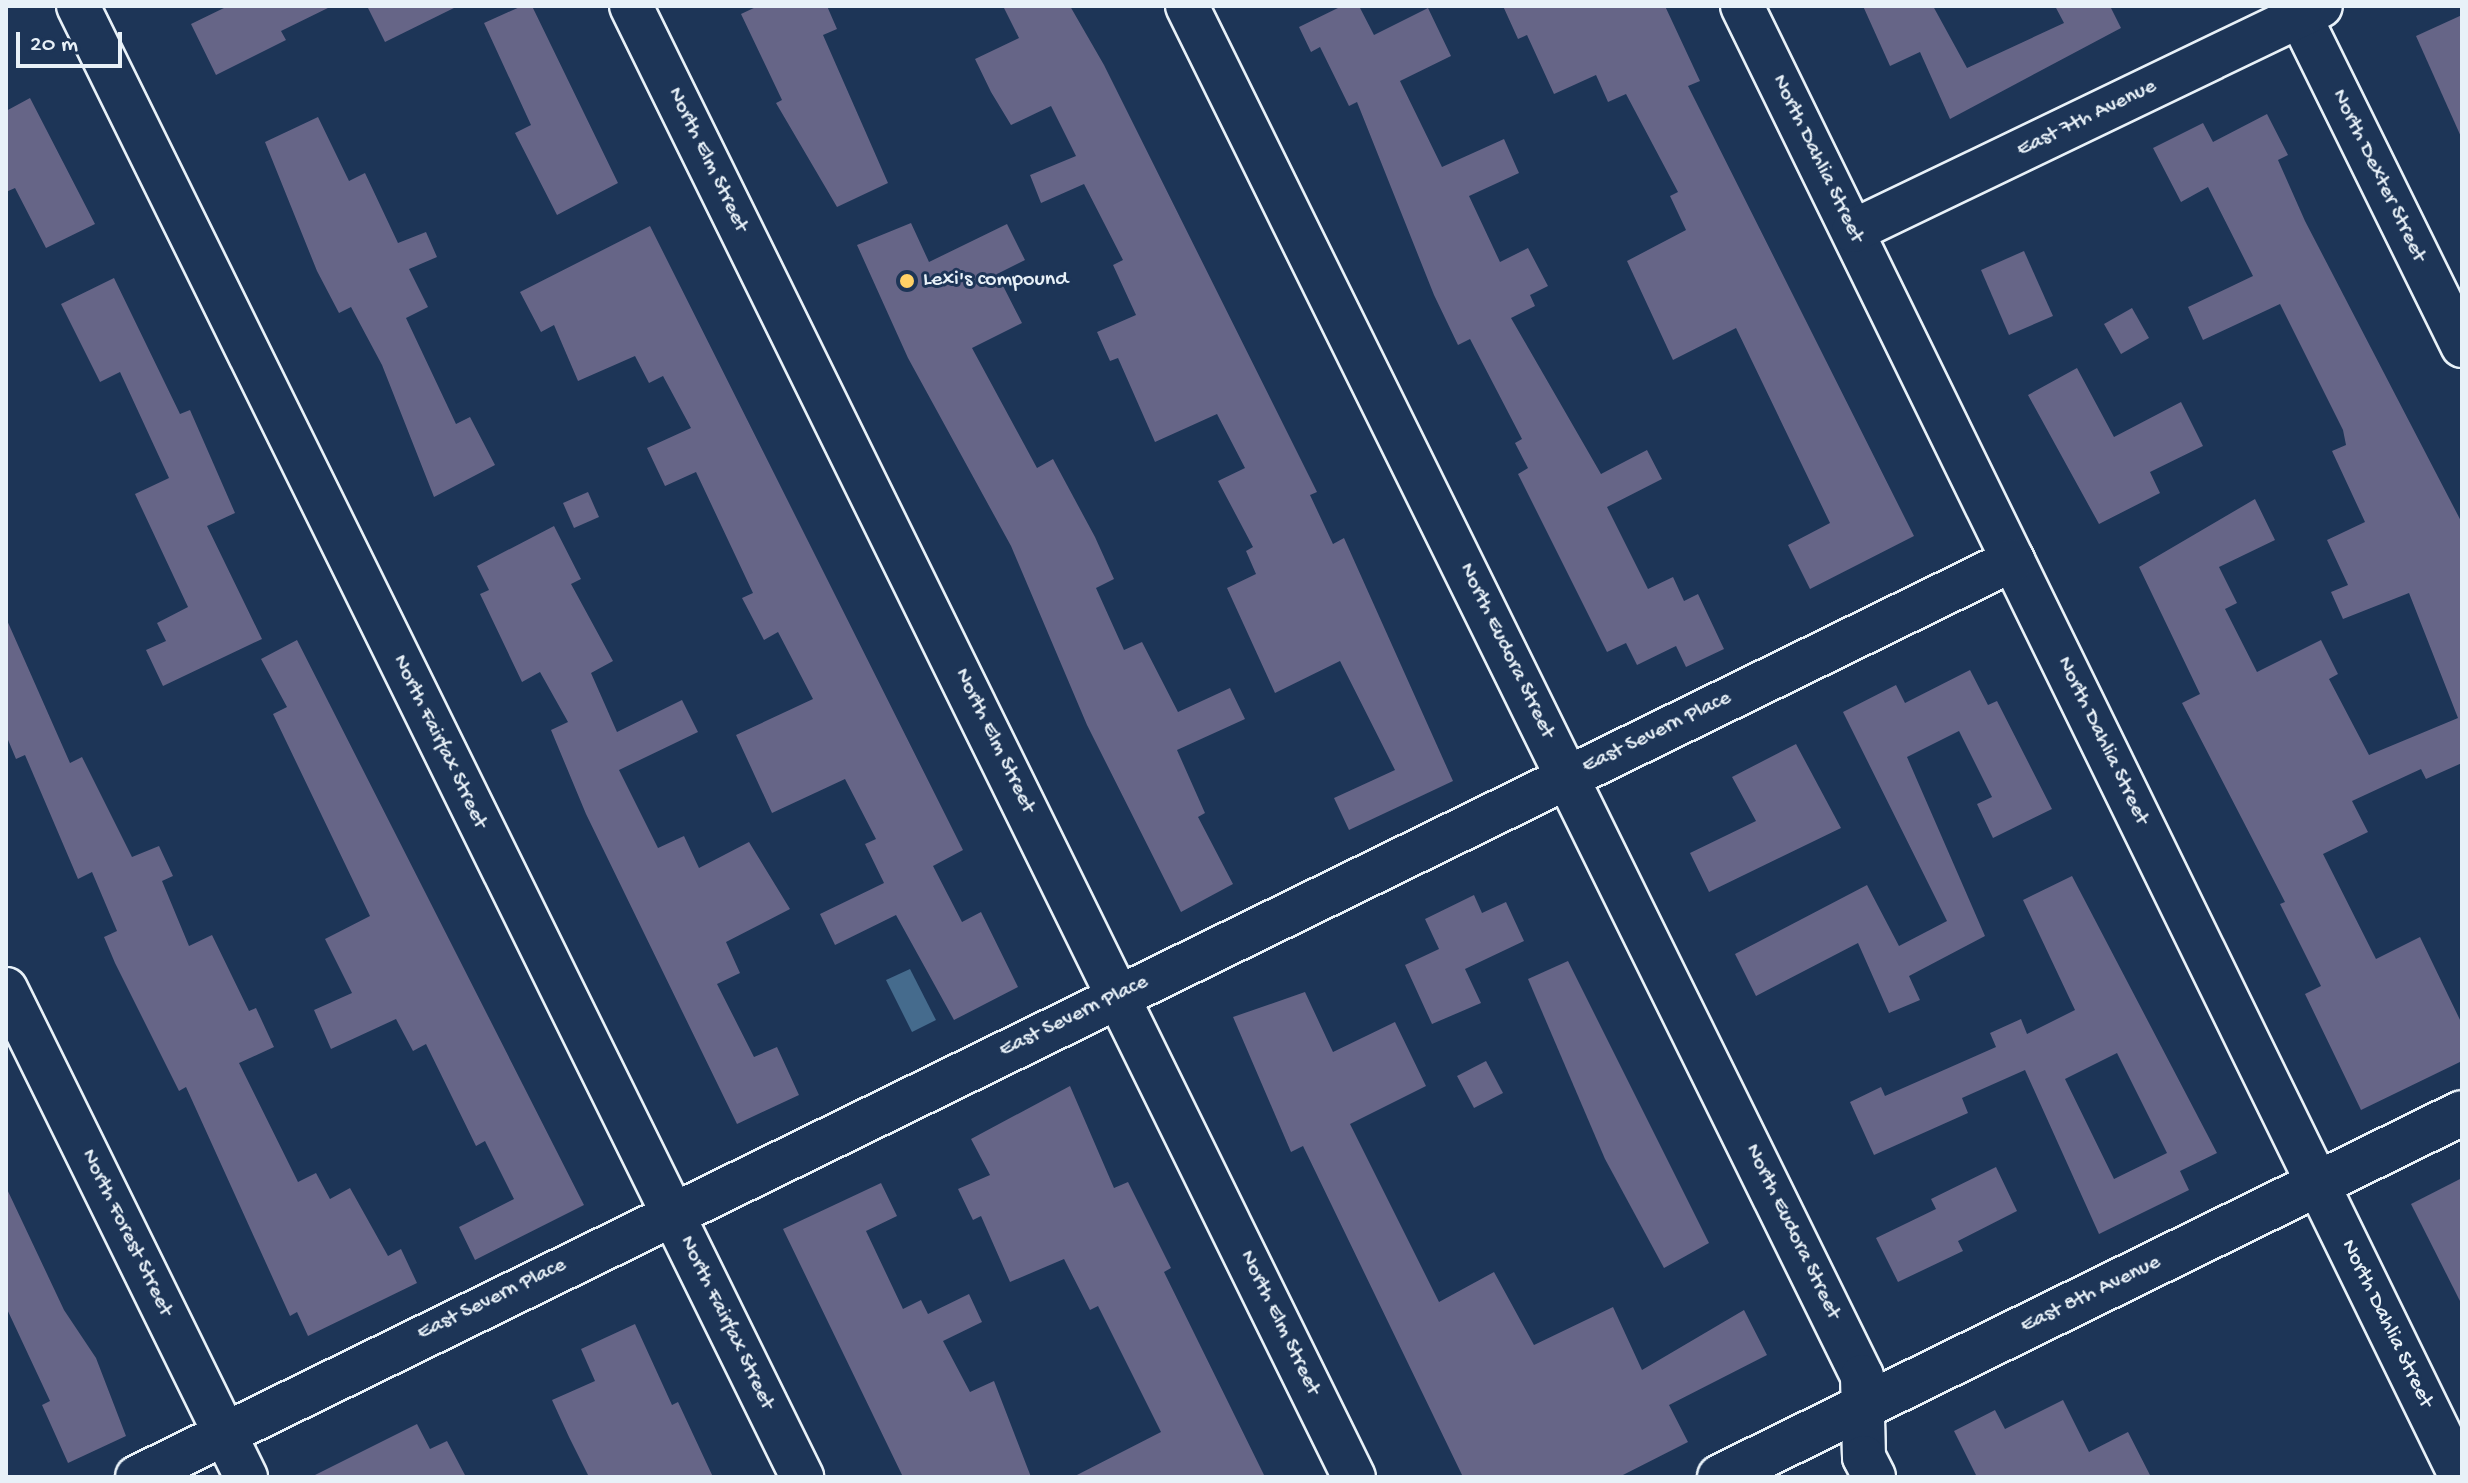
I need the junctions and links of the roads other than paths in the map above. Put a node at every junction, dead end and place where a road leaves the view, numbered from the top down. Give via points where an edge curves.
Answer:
1 (78, 6) edge
2 (631, 6) edge
3 (1187, 6) edge
4 (1742, 6) edge
5 (2305, 9) edge
6 (1853, 231) junction
7 (2462, 346) edge
8 (2013, 560) junction
9 (1568, 776) junction
10 (6, 989) edge
11 (1119, 995) junction
12 (2462, 1113) edge
13 (2318, 1185) junction
14 (671, 1212) junction
15 (1860, 1408) junction
16 (224, 1433) junction
17 (137, 1477) edge
18 (246, 1477) edge
19 (802, 1477) edge
20 (1354, 1477) edge
21 (1720, 1477) edge
22 (1874, 1477) edge
23 (2461, 1477) edge

1 - 14 street, North Fairfax Street
2 - 11 street, North Elm Street
3 - 9 street, North Eudora Street
4 - 6 street, North Dahlia Street
5 - 6 street, East 7th Avenue
5 - 7 street, North Dexter Street
6 - 8 street, North Dahlia Street
8 - 9 street, East Severn Place
8 - 13 street, North Dahlia Street
9 - 11 street, East Severn Place
9 - 15 street, North Eudora Street via 1862,1376
10 - 16 street, North Forest Street
11 - 14 street, East Severn Place
11 - 20 street, North Elm Street
12 - 13 street, East 8th Avenue
13 - 15 street, East 8th Avenue
13 - 23 street, North Dahlia Street
14 - 16 street, East Severn Place
14 - 19 street, North Fairfax Street
15 - 21 street, East 8th Avenue
15 - 22 street, North Eudora Street via 1864,1457
16 - 17 street, East Severn Place
16 - 18 street, North Forest Street

